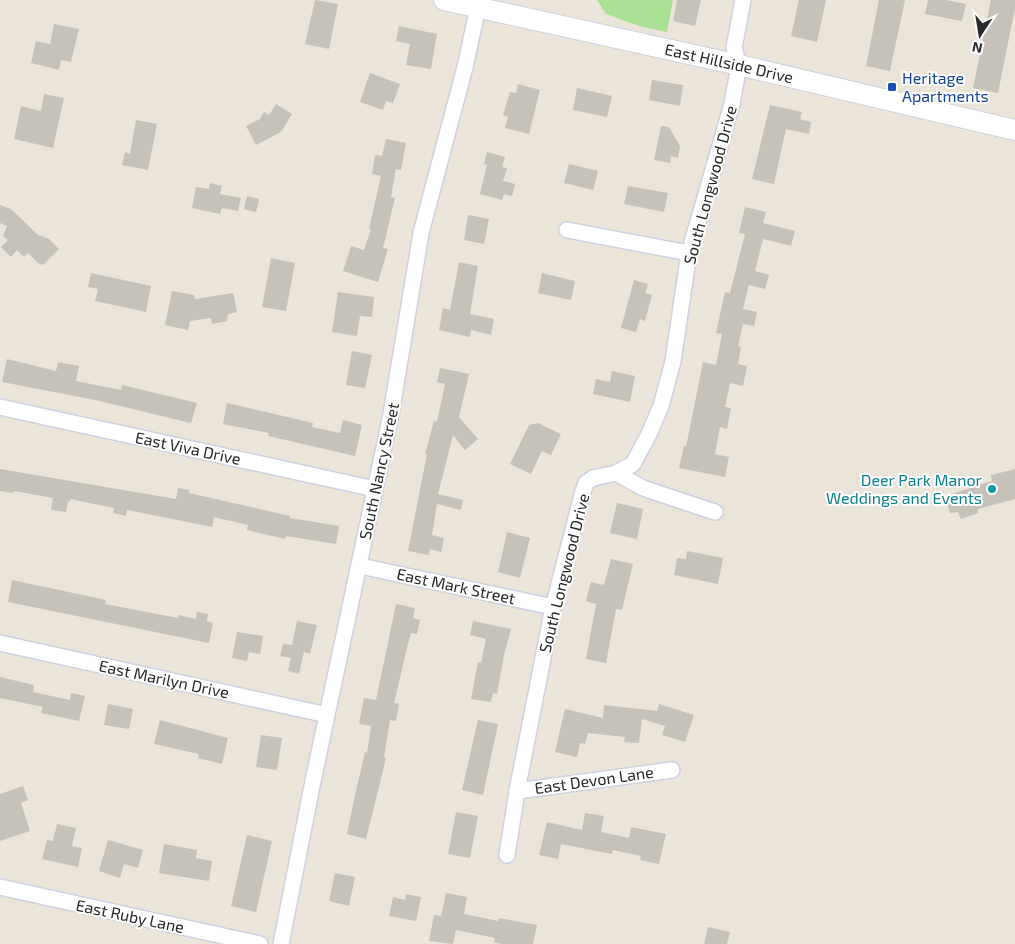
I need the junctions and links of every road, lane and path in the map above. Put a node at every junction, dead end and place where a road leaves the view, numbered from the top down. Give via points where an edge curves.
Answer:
1 (444, 0) edge
2 (743, 0) edge
3 (476, 4) edge
4 (739, 66) junction
5 (1015, 130) edge
6 (567, 230) dead end
7 (689, 253) junction
8 (0, 407) edge
9 (616, 473) junction
10 (376, 489) junction
11 (715, 512) dead end
12 (360, 566) junction
13 (553, 607) junction
14 (0, 643) edge
15 (327, 714) junction
16 (672, 770) dead end
17 (517, 791) junction
18 (507, 855) dead end
19 (0, 887) edge
20 (260, 944) edge
21 (281, 944) edge

1 - 3 main road, East Hillside Drive
2 - 4 street, South Longwood Drive via 734,48
3 - 4 main road, East Hillside Drive
3 - 10 street, South Nancy Street via 465,67 421,233
4 - 5 main road, East Hillside Drive
4 - 7 street, South Longwood Drive via 732,104
6 - 7 street
7 - 9 street, South Longwood Drive via 673,361 661,406 633,464
8 - 10 street, East Viva Drive
9 - 11 street via 644,488
9 - 13 street, South Longwood Drive via 592,478 585,486
10 - 12 street, South Nancy Street
12 - 13 street, East Mark Street
12 - 15 street, South Nancy Street
13 - 17 street, South Longwood Drive
14 - 15 street, East Marilyn Drive
15 - 21 street, South Nancy Street
16 - 17 street, East Devon Lane
17 - 18 street, South Longwood Drive
19 - 20 street, East Ruby Lane

